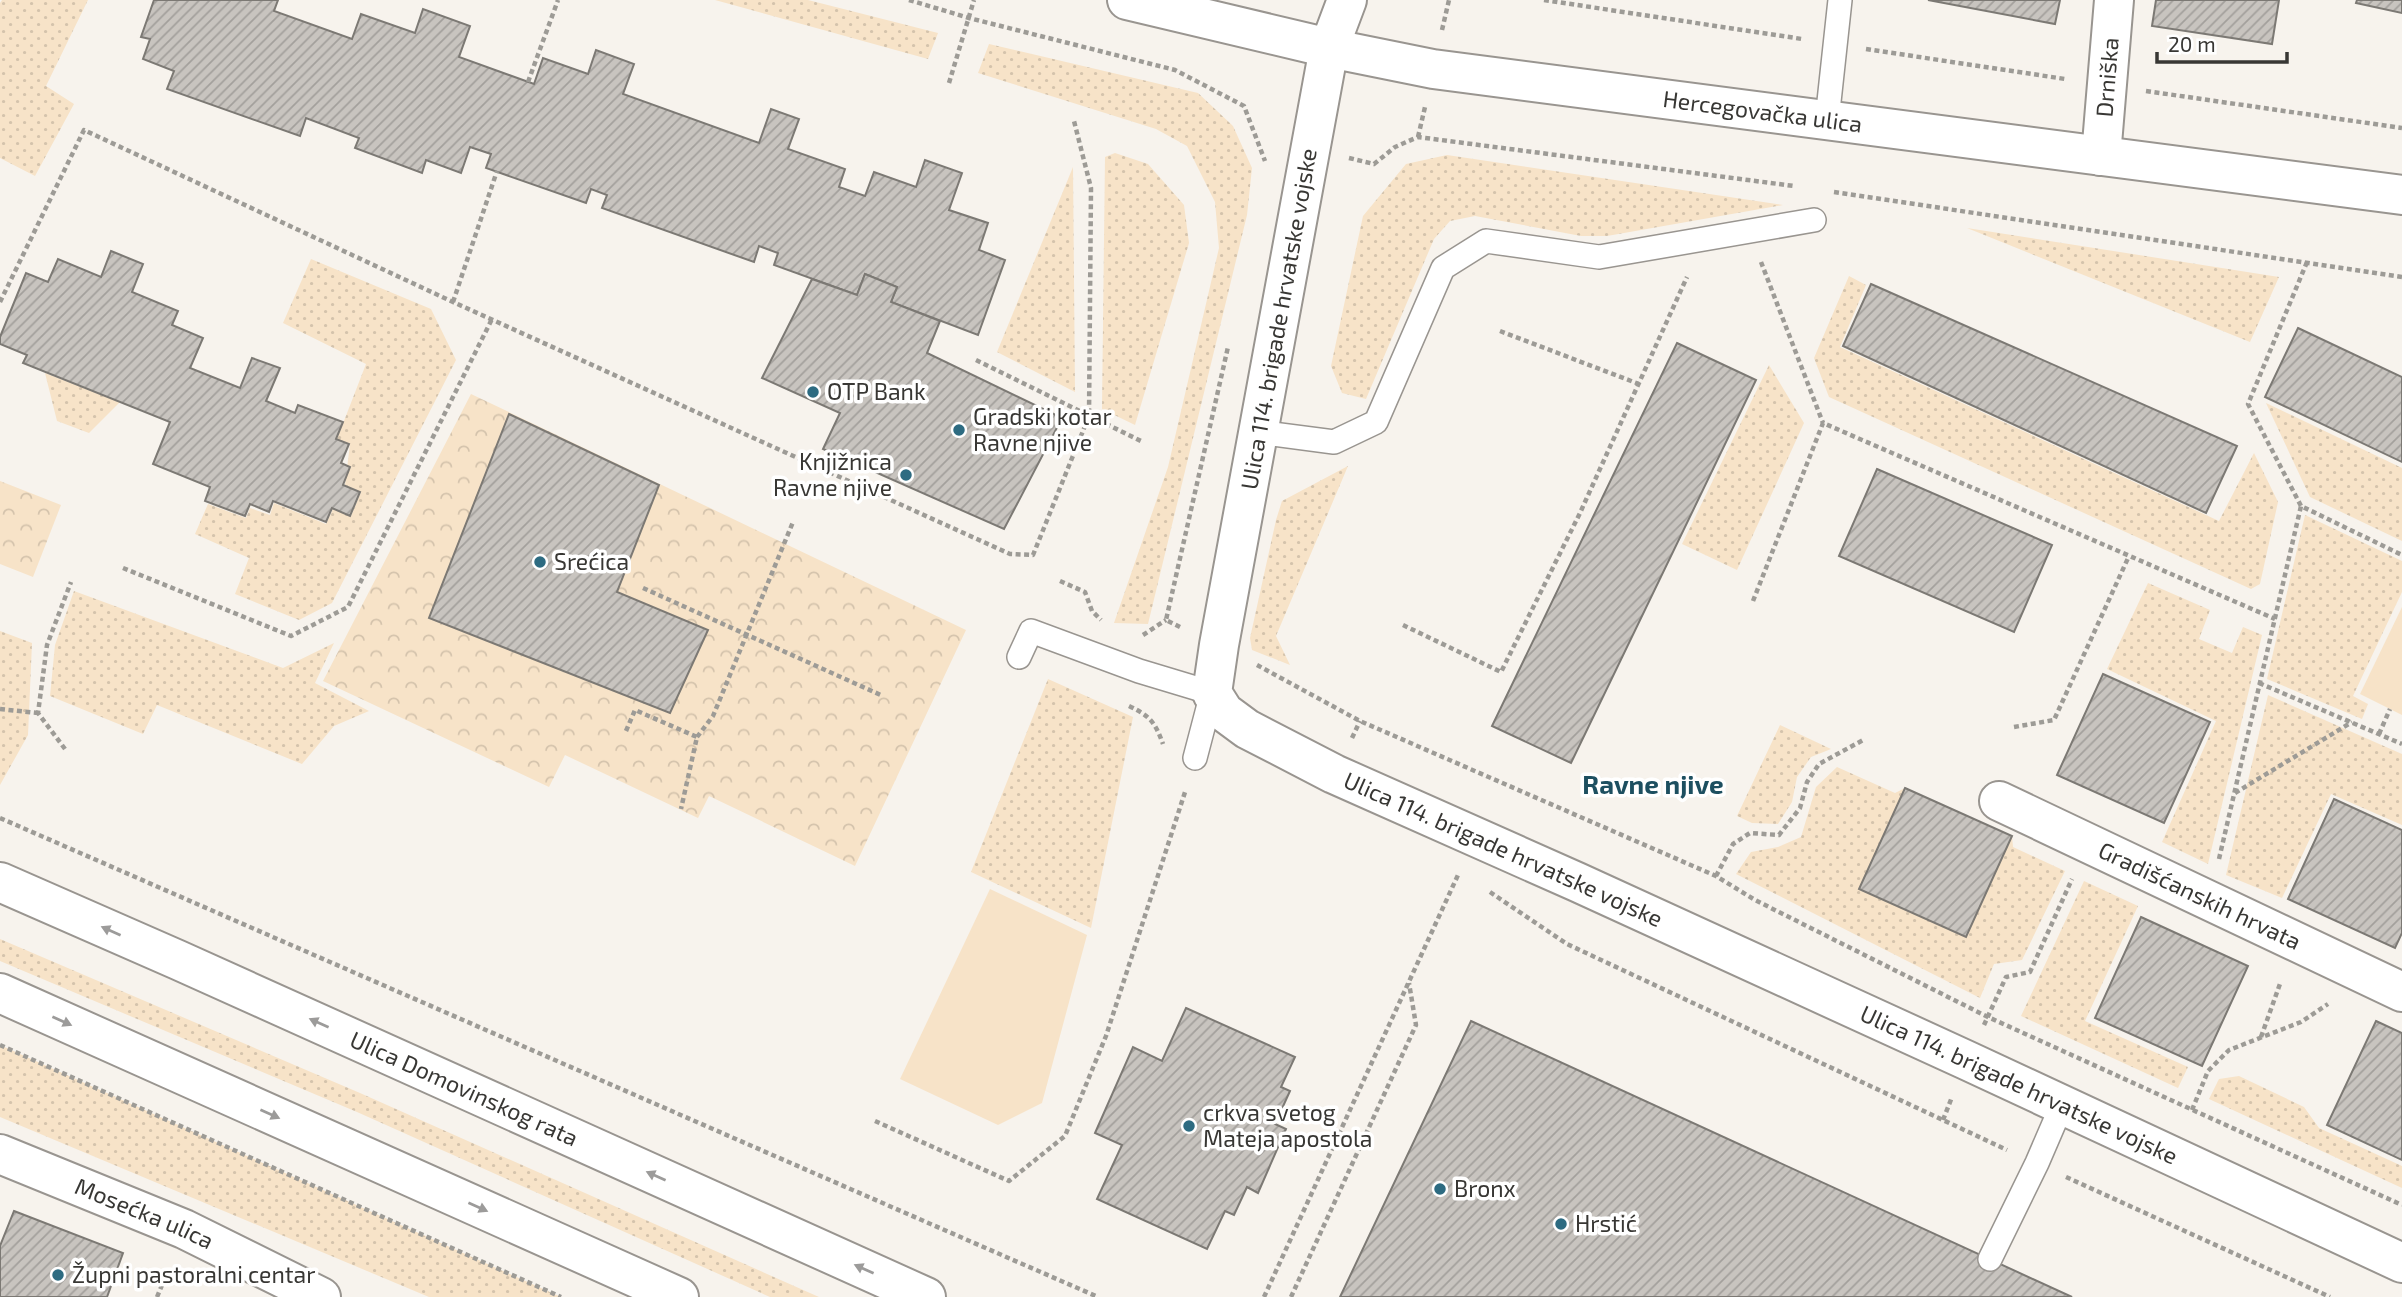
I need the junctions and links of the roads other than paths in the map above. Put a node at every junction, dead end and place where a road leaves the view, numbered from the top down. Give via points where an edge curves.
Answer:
1 (1127, 0) edge
2 (1347, 0) edge
3 (1840, 0) edge
4 (2113, 0) edge
5 (1329, 48) junction
6 (1827, 120) junction
7 (2101, 156) junction
8 (2402, 195) edge
9 (1814, 220) dead end
10 (1258, 432) junction
11 (1019, 657) dead end
12 (1212, 693) junction
13 (1195, 758) road end
14 (1999, 801) dead end
15 (0, 882) edge
16 (2393, 988) edge
17 (0, 993) edge
18 (2062, 1105) junction
19 (0, 1154) edge
20 (1990, 1259) dead end
21 (2402, 1263) edge
22 (321, 1297) edge
23 (679, 1297) edge
24 (926, 1297) edge

1 - 5 street, Hercegovačka ulica
2 - 5 street, Ulica 114. brigade hrvatske vojske
3 - 6 lane
4 - 7 street, Drniška
5 - 6 street, Hercegovačka ulica via 1433,69
5 - 10 street, Ulica 114. brigade hrvatske vojske
6 - 7 street, Hercegovačka ulica
7 - 8 street, Hercegovačka ulica
9 - 10 lane via 1599,257 1486,241 1444,268 1376,422 1334,442
10 - 12 street, Ulica 114. brigade hrvatske vojske
11 - 12 lane via 1031,631
12 - 13 lane
12 - 18 street, Ulica 114. brigade hrvatske vojske via 1224,712 1247,729 1334,774
14 - 16 street, Gradišćanskih hrvata
24 -> 15 street, Ulica Domovinskog rata
17 -> 23 street
18 - 20 lane
18 - 21 street, Ulica 114. brigade hrvatske vojske
19 - 22 street, Mosećka ulica via 184,1229

